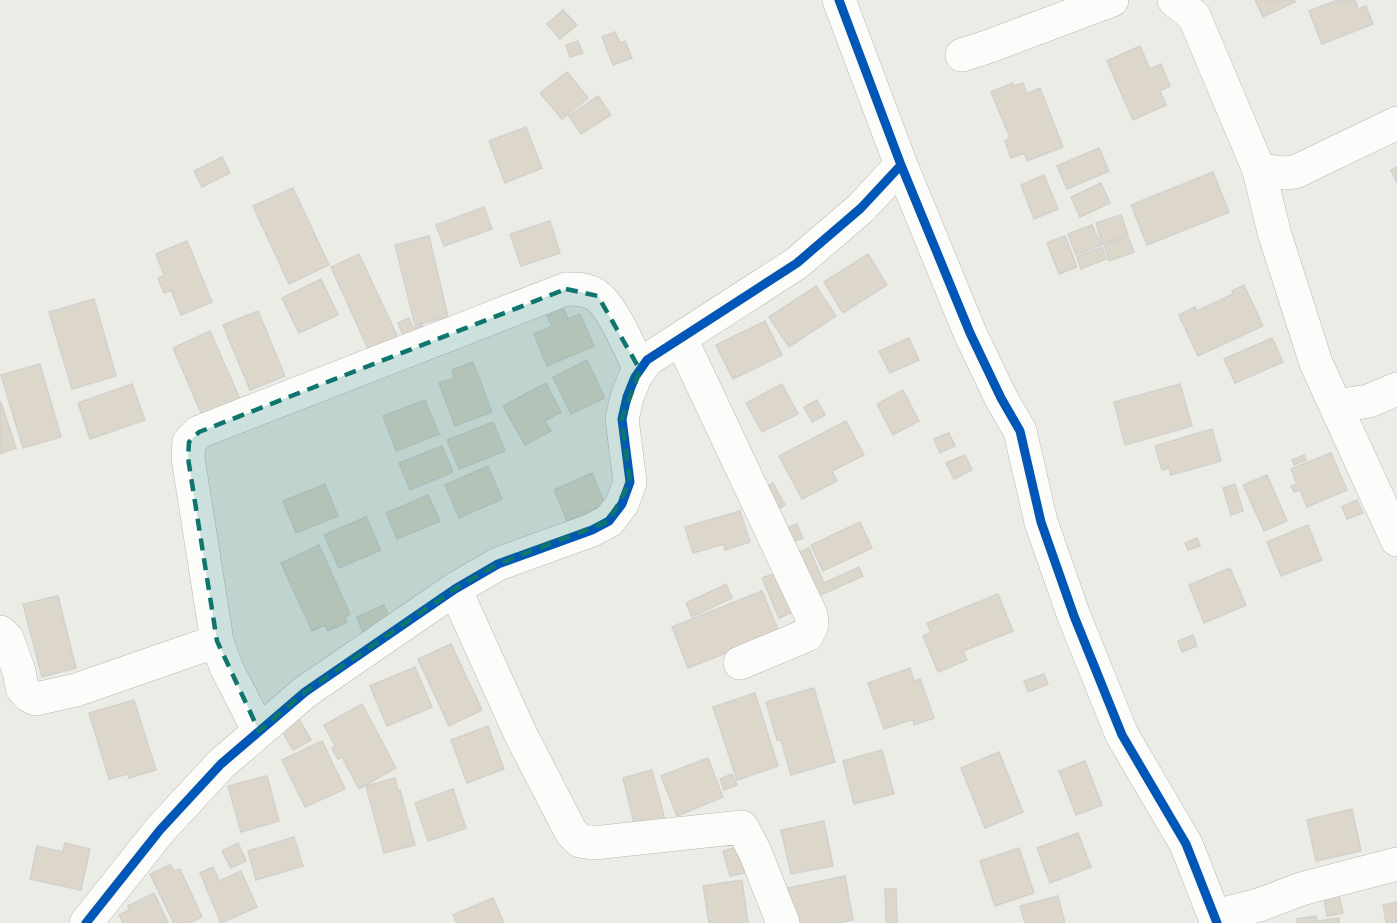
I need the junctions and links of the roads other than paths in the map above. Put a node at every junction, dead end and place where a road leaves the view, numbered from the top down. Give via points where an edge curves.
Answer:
1 (839, 0) edge
2 (1112, 0) edge
3 (1174, 0) edge
4 (962, 55) dead end
5 (1397, 123) edge
6 (901, 165) junction
7 (1259, 170) junction
8 (681, 339) junction
9 (640, 370) junction
10 (1397, 389) edge
11 (1336, 406) junction
12 (1397, 540) edge
13 (455, 589) junction
14 (0, 632) edge
15 (217, 641) junction
16 (740, 663) dead end
17 (259, 731) junction
18 (1397, 864) edge
19 (1216, 920) edge
20 (86, 923) edge
21 (783, 923) edge

1 - 6 street
2 - 4 street
3 - 7 street via 1194,16
5 - 7 street via 1295,172
6 - 8 street via 861,208 797,263
6 - 19 street via 970,333 1020,431 1041,522 1122,735 1186,844
7 - 11 street via 1312,352
8 - 9 street via 647,360
8 - 16 street via 811,615 807,635
9 - 13 street via 622,419 630,482 622,504 609,521 498,564
9 - 15 street via 609,309 598,296 566,289 199,432 189,442 188,458
10 - 11 street via 1369,401
11 - 12 street
13 - 17 street via 305,692
13 - 21 street via 520,734 571,832 580,841 593,843 742,826
14 - 15 street via 7,638 22,688 36,699 76,690
15 - 17 street
17 - 20 street via 160,830
18 - 19 street via 1301,889

